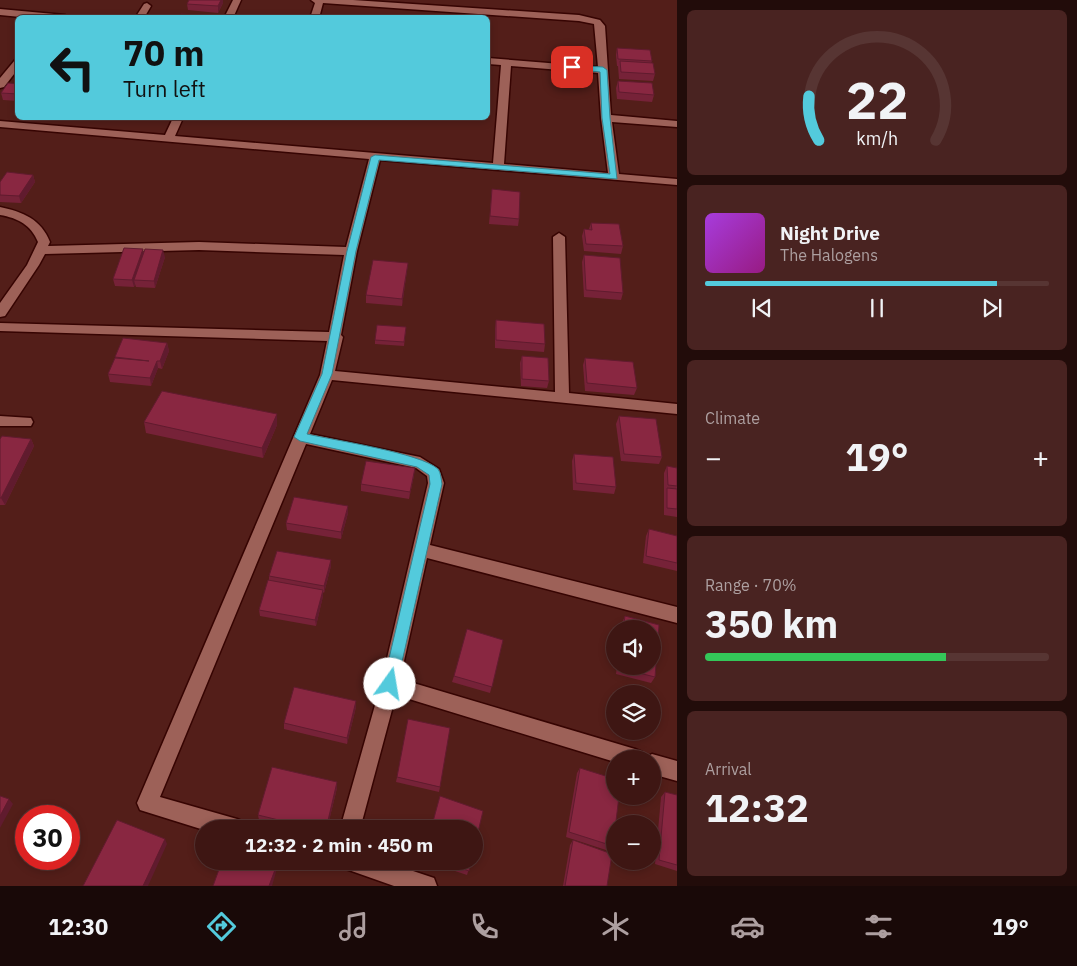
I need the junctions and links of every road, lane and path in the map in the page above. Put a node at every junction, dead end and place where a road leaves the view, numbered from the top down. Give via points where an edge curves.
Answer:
1 (237, 0) edge
2 (315, 0) edge
3 (320, 0) edge
4 (147, 6) dead end
5 (0, 12) edge
6 (31, 15) edge
7 (141, 15) edge
8 (230, 15) edge
9 (315, 15) edge
10 (490, 62) edge
11 (506, 63) junction
12 (15, 66) edge
13 (603, 70) junction
14 (0, 85) edge
15 (606, 118) junction
16 (75, 120) edge
17 (177, 120) edge
18 (0, 124) edge
19 (677, 124) edge
20 (68, 130) junction
21 (168, 138) junction
22 (375, 157) junction
23 (498, 167) junction
24 (614, 177) junction
25 (677, 182) edge
26 (0, 211) edge
27 (558, 237) dead end
28 (40, 250) junction
29 (351, 251) junction
30 (0, 313) edge
31 (0, 327) edge
32 (336, 337) junction
33 (327, 374) junction
34 (562, 398) junction
35 (677, 409) edge
36 (0, 421) edge
37 (26, 422) dead end
38 (300, 437) junction
39 (422, 550) junction
40 (677, 615) edge
41 (390, 684) junction
42 (606, 750) edge
43 (661, 767) edge
44 (677, 771) edge
45 (206, 820) edge
46 (352, 820) edge
47 (377, 870) edge
48 (426, 886) edge

1 - 8 street
2 - 3 street
3 - 9 street
3 - 13 street via 589,19 600,26
4 - 7 street
5 - 6 street
10 - 11 street
11 - 13 street
11 - 23 street via 499,110
12 - 14 street
13 - 15 street
15 - 19 street
15 - 24 street
16 - 20 street
17 - 21 street
18 - 20 street
20 - 21 street
21 - 22 street
22 - 23 street
22 - 29 street
23 - 24 street
24 - 25 street
26 - 28 street via 28,219 36,226 44,242
27 - 34 street
28 - 29 street via 199,246
28 - 30 street
29 - 32 street
31 - 32 street
32 - 33 street
33 - 34 street
33 - 38 street
34 - 35 street
36 - 37 street
38 - 39 street via 420,463 432,470 436,484
38 - 45 street via 147,803
39 - 40 street
39 - 41 street
41 - 42 street
41 - 46 street
43 - 44 street
47 - 48 street

